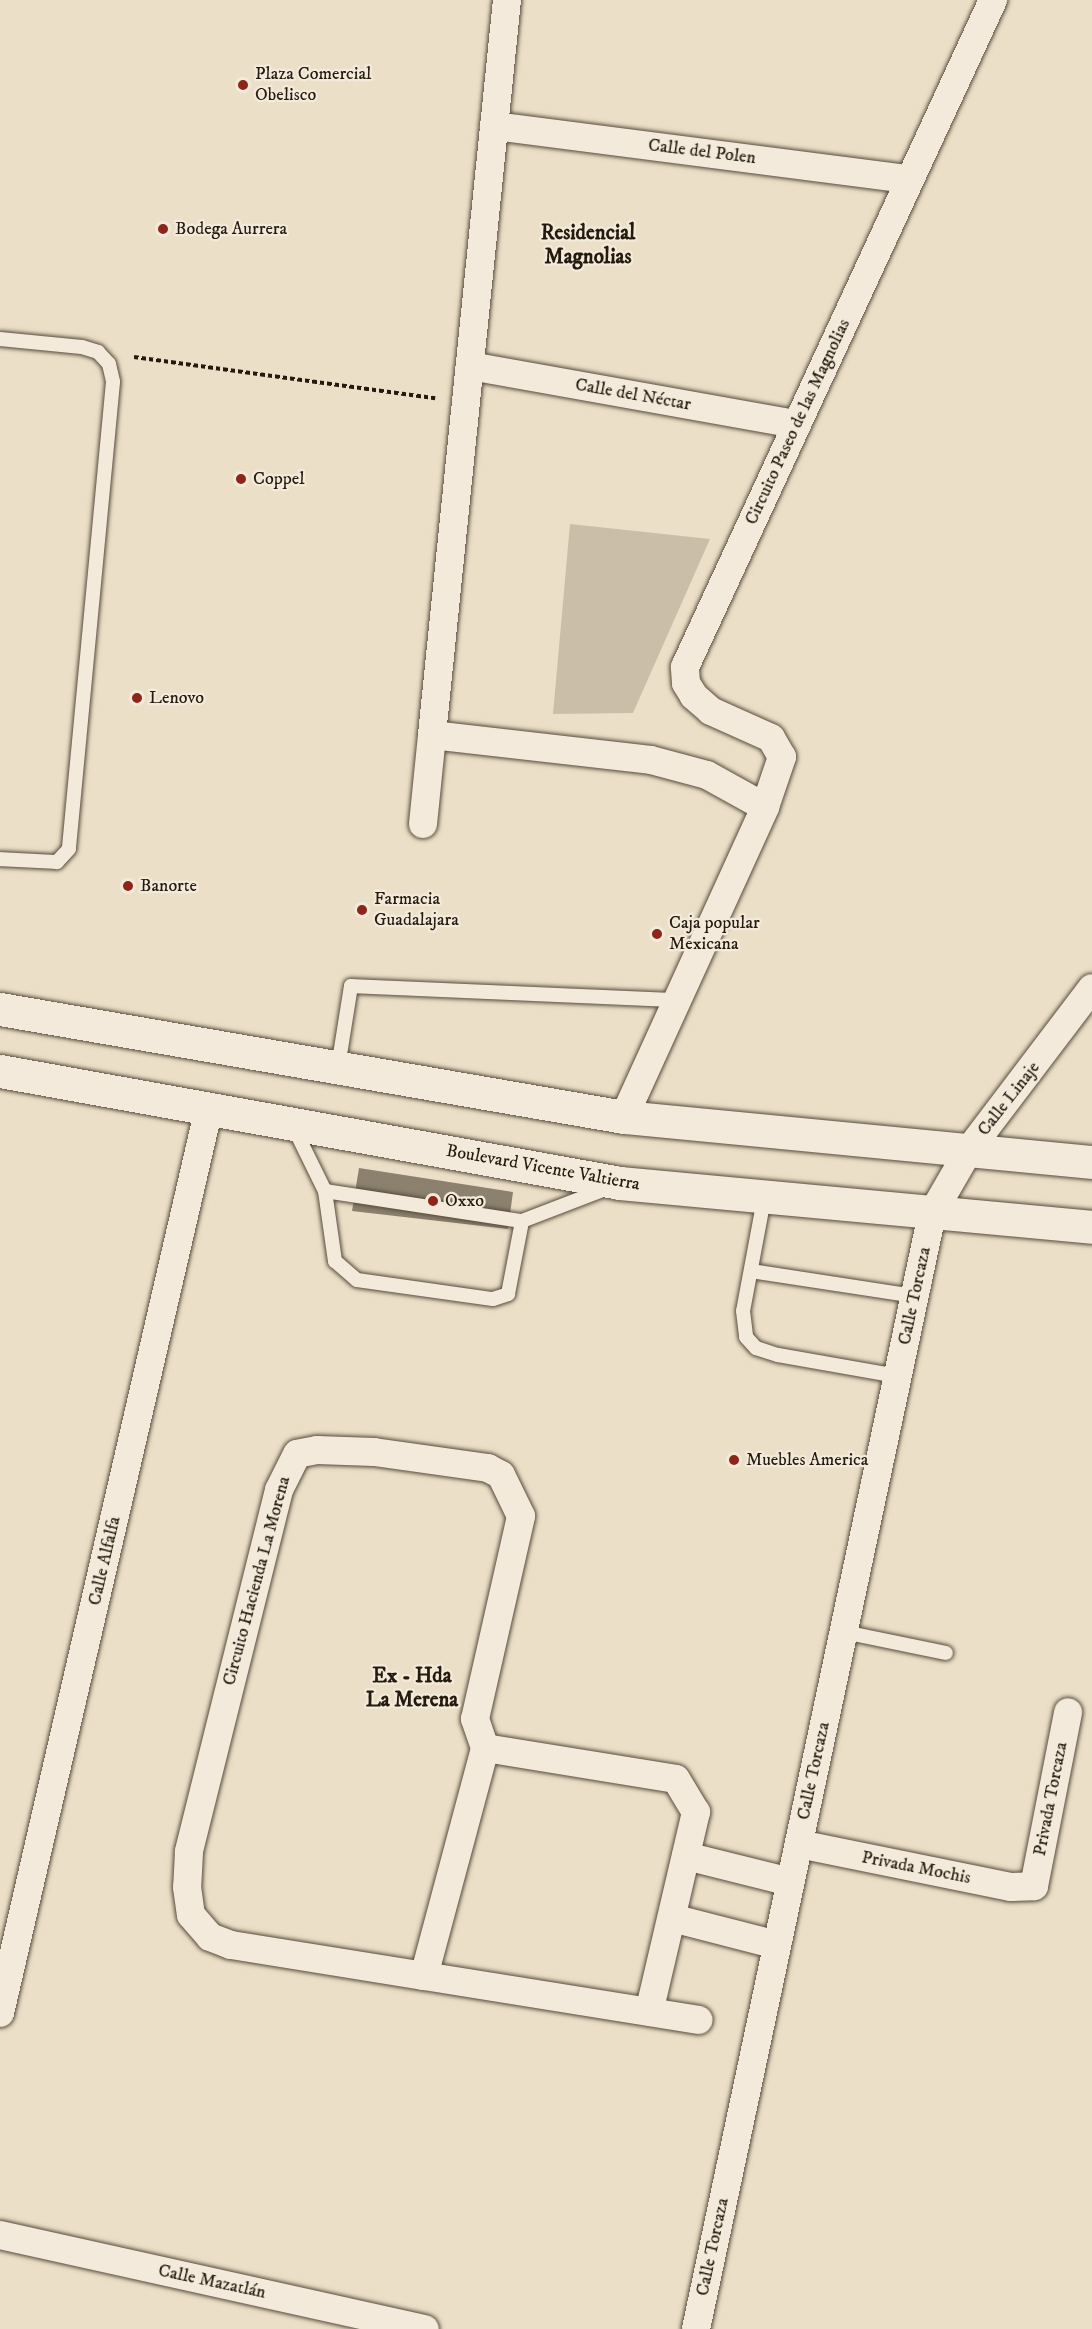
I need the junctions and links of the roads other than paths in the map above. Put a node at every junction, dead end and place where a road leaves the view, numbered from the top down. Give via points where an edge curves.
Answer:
1 (507, 0) edge
2 (993, 0) edge
3 (494, 126) junction
4 (910, 179) junction
5 (0, 339) edge
6 (470, 366) junction
7 (797, 424) junction
8 (432, 735) junction
9 (765, 807) junction
10 (423, 824) dead end
11 (0, 859) edge
12 (1092, 988) edge
13 (677, 1000) junction
14 (0, 1009) edge
15 (338, 1067) junction
16 (0, 1071) edge
17 (208, 1108) junction
18 (624, 1117) junction
19 (291, 1124) junction
20 (969, 1150) junction
21 (1092, 1162) edge
22 (620, 1183) junction
23 (325, 1191) junction
24 (764, 1199) junction
25 (932, 1214) junction
26 (522, 1221) junction
27 (1092, 1227) edge
28 (751, 1271) junction
29 (915, 1296) junction
30 (897, 1376) dead end
31 (844, 1632) junction
32 (946, 1653) dead end
33 (1068, 1712) dead end
34 (485, 1748) junction
35 (799, 1844) junction
36 (686, 1856) junction
37 (790, 1881) junction
38 (1034, 1886) joint
39 (672, 1918) junction
40 (777, 1946) junction
41 (424, 1976) junction
42 (649, 2012) junction
43 (0, 2013) edge
44 (699, 2020) dead end
45 (0, 2235) edge
46 (420, 2329) edge
47 (696, 2329) edge

1 - 3 street
2 - 4 street, Circuito Paseo de las Magnolias
3 - 4 street, Calle del Polen
3 - 6 street
4 - 7 street, Circuito Paseo de las Magnolias
5 - 11 lane via 98,352 109,364 112,382 69,849 65,858 57,862
6 - 7 street, Calle del Néctar
6 - 8 street
7 - 9 street, Circuito Paseo de las Magnolias via 685,667 686,683 711,711 771,738 779,746 780,767
8 - 9 street via 651,760 707,775
8 - 10 street
9 - 13 street, Circuito Paseo de las Magnolias
12 - 20 street, Calle Linaje
13 - 15 lane via 351,986
13 - 18 street, Circuito Paseo de las Magnolias
14 - 15 main road
15 - 18 main road
16 - 17 main road, Boulevard Vicente Valtierra
17 - 19 main road, Boulevard Vicente Valtierra
17 - 43 street, Calle Alfalfa
18 - 20 main road
19 - 22 main road, Boulevard Vicente Valtierra
19 - 23 lane
20 - 21 main road
20 - 25 street, Calle Linaje
22 - 24 main road, Boulevard Vicente Valtierra
22 - 26 lane
23 - 26 lane
23 - 26 lane via 335,1261 357,1280 493,1299 508,1294
24 - 25 main road, Boulevard Vicente Valtierra
24 - 28 lane
25 - 27 main road, Boulevard Vicente Valtierra
25 - 29 street, Calle Torcaza
28 - 29 lane
28 - 30 lane via 742,1325 756,1348
29 - 31 street, Calle Torcaza
31 - 32 lane
31 - 35 street, Calle Torcaza
33 - 38 street, Privada Torcaza
34 - 36 street via 676,1779 696,1812
34 - 41 street
34 - 41 street, Circuito Hacienda La Morena via 475,1719 521,1516 501,1475 474,1465 374,1452 317,1450 297,1454 279,1490 189,1852 190,1915 210,1937 231,1946
35 - 37 street, Calle Torcaza
35 - 38 street, Privada Mochis via 1011,1887
36 - 37 street
36 - 39 street
37 - 40 street, Calle Torcaza
39 - 40 street
39 - 42 street
40 - 47 street, Calle Torcaza
41 - 42 street, Circuito Hacienda La Morena
42 - 44 street, Circuito Hacienda La Morena
45 - 46 street, Calle Mazatlán

